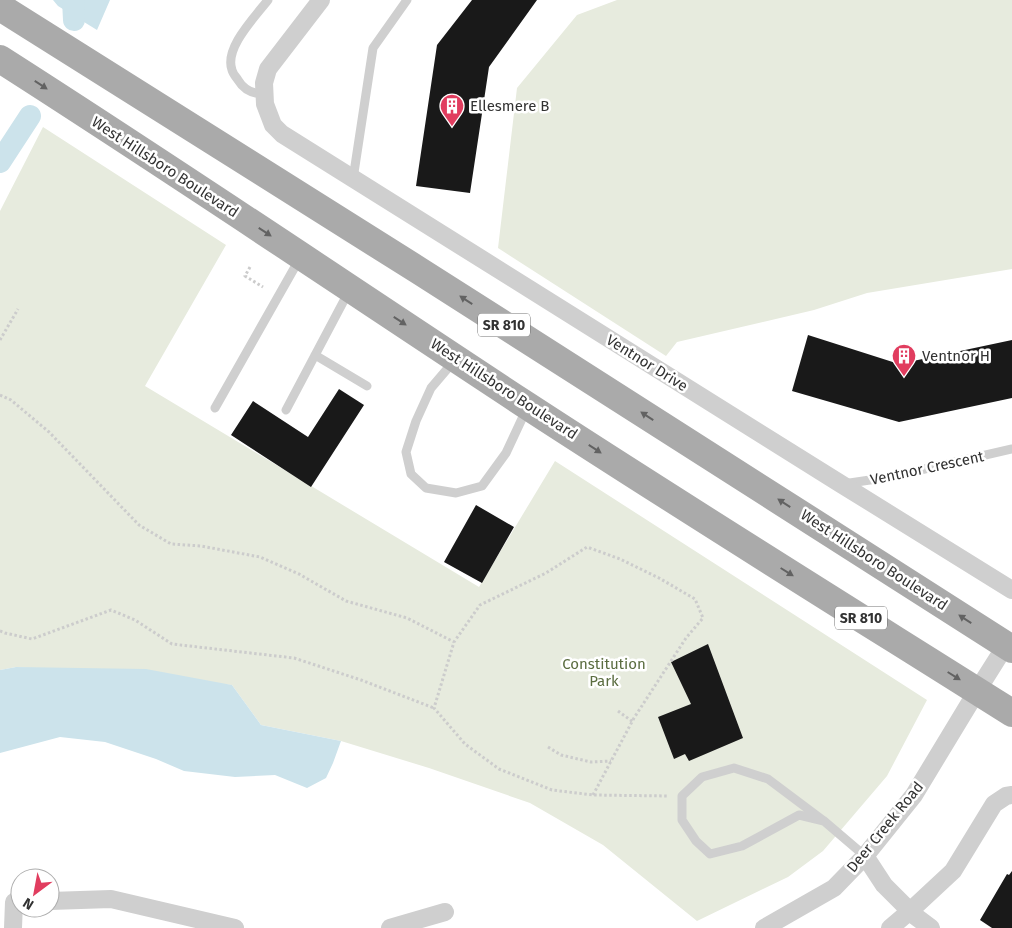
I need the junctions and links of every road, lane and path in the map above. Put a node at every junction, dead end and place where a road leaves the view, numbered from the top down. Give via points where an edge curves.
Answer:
1 (268, 0) edge
2 (321, 0) edge
3 (407, 0) edge
4 (0, 7) edge
5 (0, 59) edge
6 (264, 94) junction
7 (353, 179) junction
8 (301, 256) junction
9 (250, 267) dead end
10 (263, 287) dead end
11 (351, 289) junction
12 (18, 308) dead end
13 (0, 340) edge
14 (315, 355) junction
15 (457, 359) junction
16 (367, 386) dead end
17 (0, 395) edge
18 (528, 406) junction
19 (215, 408) dead end
20 (286, 410) dead end
21 (1012, 449) edge
22 (841, 484) junction
23 (1012, 590) edge
24 (0, 630) edge
25 (454, 642) junction
26 (1009, 647) edge
27 (977, 691) junction
28 (434, 708) junction
29 (618, 711) dead end
30 (1012, 713) edge
31 (632, 722) junction
32 (548, 747) dead end
33 (612, 761) junction
34 (593, 795) junction
35 (1012, 795) edge
36 (682, 796) junction
37 (824, 821) junction
38 (865, 856) junction
39 (60, 901) edge
40 (910, 911) junction
41 (445, 912) dead end
42 (235, 928) edge
43 (390, 928) edge
44 (764, 928) edge
45 (890, 928) edge
46 (931, 928) edge

1 - 6 lane via 236,42 231,54 232,70 240,84 255,94
2 - 6 street via 268,70
3 - 7 lane via 373,48
26 -> 4 main road, West Hillsboro Boulevard / SR 810 via 402,259
5 -> 8 main road, West Hillsboro Boulevard / SR 810
6 - 7 street, Ventnor Drive via 273,125 282,134
7 - 22 street, Ventnor Drive
8 - 11 main road, West Hillsboro Boulevard / SR 810
8 - 19 lane
9 - 10 path via 244,276
11 - 14 lane
11 -> 15 main road, West Hillsboro Boulevard / SR 810
12 - 13 path
14 - 16 lane
14 - 20 lane
15 - 18 main road, West Hillsboro Boulevard / SR 810
15 - 18 lane via 431,388 406,452 411,474 426,488 456,493 482,486 506,453
17 - 25 path via 11,400 49,432 140,525 171,544 260,557 299,574 346,601 407,618
18 -> 27 main road, West Hillsboro Boulevard / SR 810
21 - 22 lane, Ventnor Crescent via 890,477
22 - 23 street, Ventnor Drive
24 - 28 path via 32,639 111,610 135,620 172,644 294,658
25 - 28 path
25 - 31 path via 480,605 546,573 587,547 620,559 695,599 703,618 686,638
26 - 27 street, Deer Creek Road
27 - 30 main road, West Hillsboro Boulevard / SR 810
27 - 38 street, Deer Creek Road via 914,795
28 - 34 path via 465,744 499,770 552,790
29 - 31 path
31 - 33 path
32 - 33 path via 561,755 591,762
33 - 34 path
34 - 36 path
35 - 40 street via 994,804 953,871
36 - 37 lane via 702,777 734,768 768,780
36 - 37 lane via 682,820 696,841 710,854 742,846 799,815
37 - 38 lane
38 - 40 street via 884,885
38 - 44 street, Deer Creek Road via 834,888
39 - 42 street via 111,899
40 - 45 street
40 - 46 street
41 - 43 street

